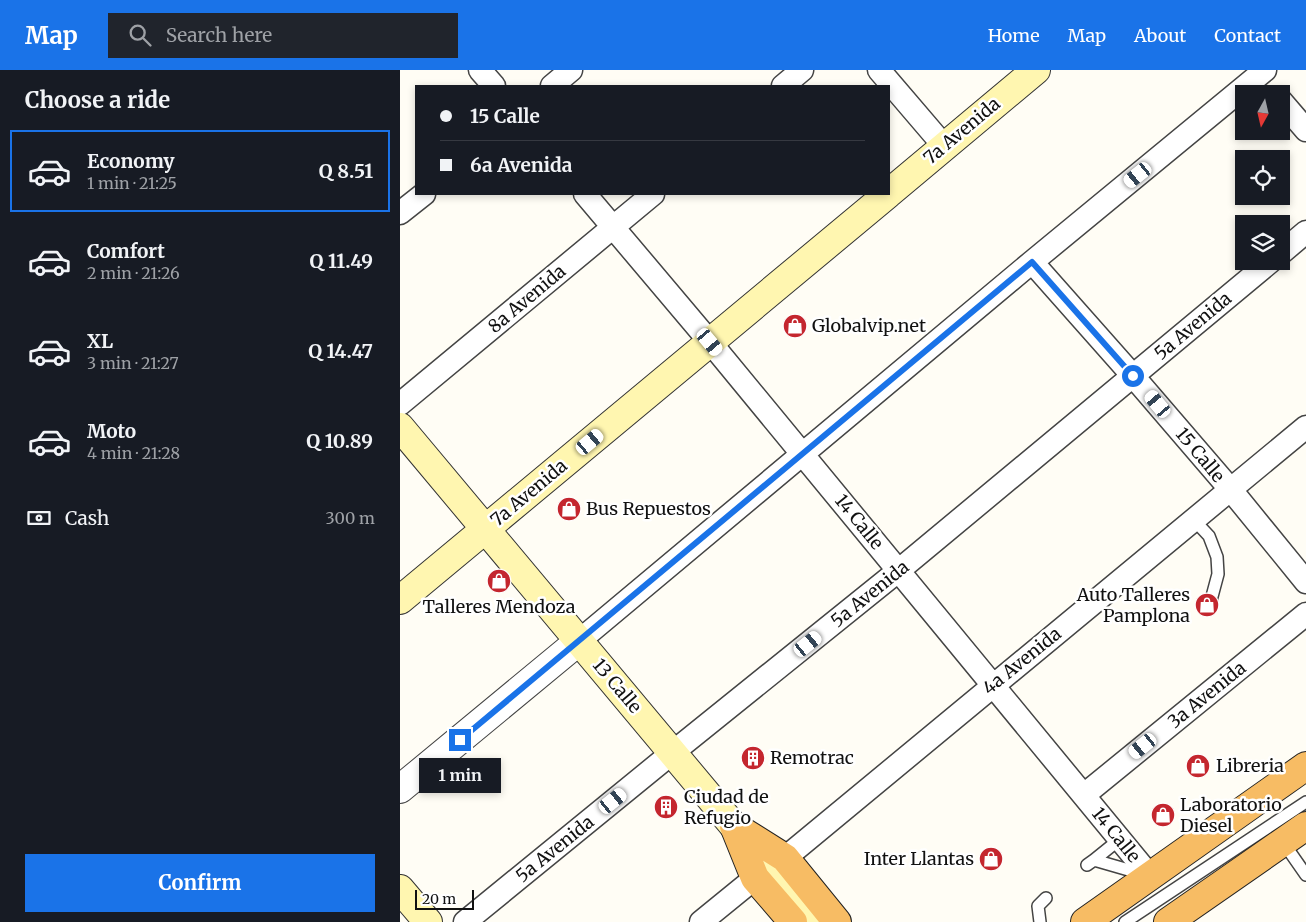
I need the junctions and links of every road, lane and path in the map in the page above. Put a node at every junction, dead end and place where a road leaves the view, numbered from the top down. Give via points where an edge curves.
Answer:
1 (480, 70) edge
2 (571, 70) edge
3 (802, 70) edge
4 (879, 70) edge
5 (1036, 70) edge
6 (1260, 72) edge
7 (493, 85) edge
8 (553, 85) edge
9 (783, 85) edge
10 (1269, 85) edge
11 (1290, 111) edge
12 (1306, 130) edge
13 (944, 146) junction
14 (890, 191) edge
15 (423, 195) edge
16 (586, 195) edge
17 (652, 195) edge
18 (886, 195) edge
19 (400, 213) edge
20 (613, 227) junction
21 (1306, 232) edge
22 (1290, 245) edge
23 (1032, 262) junction
24 (1260, 270) edge
25 (710, 342) junction
26 (1133, 376) junction
27 (400, 404) edge
28 (400, 427) edge
29 (1306, 427) edge
30 (803, 454) junction
31 (1230, 490) junction
32 (1194, 520) junction
33 (485, 529) junction
34 (898, 571) junction
35 (1306, 582) edge
36 (400, 600) edge
37 (1210, 604) dead end
38 (1306, 614) edge
39 (578, 641) junction
40 (993, 685) junction
41 (672, 753) junction
42 (1306, 766) edge
43 (400, 789) edge
44 (1084, 795) junction
45 (1306, 802) edge
46 (734, 826) junction
47 (1306, 826) edge
48 (1120, 840) junction
49 (1283, 842) junction
50 (785, 858) junction
51 (1306, 875) edge
52 (1150, 876) junction
53 (755, 878) junction
54 (400, 889) edge
55 (1046, 898) dead end
56 (428, 922) edge
57 (465, 922) edge
58 (701, 922) edge
59 (793, 922) edge
60 (814, 922) edge
61 (837, 922) edge
62 (1040, 922) edge
63 (1086, 922) edge
64 (1125, 922) edge
65 (1168, 922) edge

1 - 7 street
2 - 8 street
3 - 9 street
4 - 13 street
5 - 13 main road, 7a Avenida
6 - 10 street
6 - 23 street
11 - 12 street
13 - 14 main road, 7a Avenida
15 - 19 street
16 - 20 street, 14 Calle
17 - 20 street, 8a Avenida
18 - 25 main road, 7a Avenida
20 - 25 street, 14 Calle
20 - 27 street, 8a Avenida
21 - 22 street
23 - 26 street, 15 Calle
23 - 30 street
24 - 26 street, 5a Avenida
25 - 30 street, 14 Calle
25 - 33 main road, 7a Avenida
26 - 31 street, 15 Calle
26 - 34 street, 5a Avenida
28 - 33 main road, 13 Calle
29 - 31 street, 4a Avenida
30 - 34 street, 14 Calle
30 - 39 street
31 - 32 street, 4a Avenida
31 - 35 street, 15 Calle
32 - 37 lane via 1209,536 1217,557 1218,574
32 - 40 street, 4a Avenida
33 - 36 main road, 7a Avenida
33 - 39 main road, 13 Calle
34 - 40 street, 14 Calle
34 - 41 street, 5a Avenida
38 - 44 street, 3a Avenida
39 - 41 main road, 13 Calle
39 - 43 street
40 - 44 street, 14 Calle
40 - 50 street, 4a Avenida
41 - 46 main road, 13 Calle
41 - 57 street, 5a Avenida
42 - 52 highway
44 - 48 street, 14 Calle
45 - 64 lane
46 - 50 highway
46 - 53 highway
46 - 60 main road, 13 Calle
47 - 49 highway
48 - 52 street, 14 Calle
48 - 52 lane via 1091,862
49 - 51 lane
49 - 65 highway
50 - 61 highway
52 - 63 highway
53 - 58 street
53 - 59 highway
54 - 56 main road
55 - 62 lane via 1038,906

